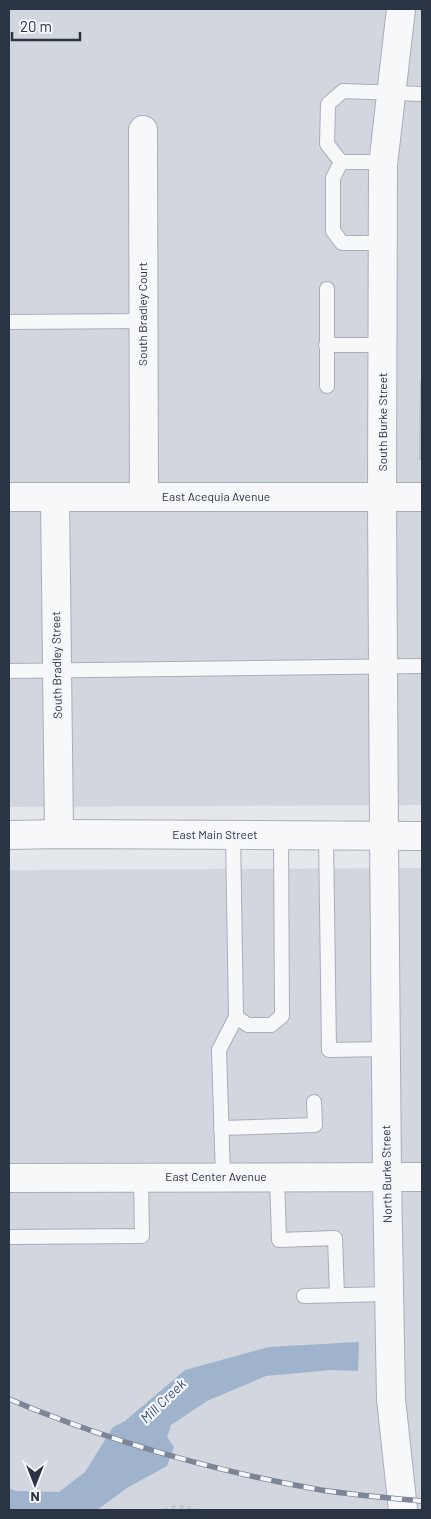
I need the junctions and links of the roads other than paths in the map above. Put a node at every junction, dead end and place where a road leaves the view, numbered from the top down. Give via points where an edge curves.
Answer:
1 (401, 9) edge
2 (391, 93) junction
3 (422, 94) edge
4 (143, 130) dead end
5 (341, 162) junction
6 (383, 162) junction
7 (383, 243) junction
8 (327, 289) dead end
9 (143, 321) junction
10 (9, 322) edge
11 (326, 345) junction
12 (383, 345) junction
13 (327, 386) dead end
14 (422, 496) edge
15 (9, 497) edge
16 (55, 497) junction
17 (144, 497) junction
18 (382, 497) junction
19 (422, 666) edge
20 (383, 667) junction
21 (9, 671) edge
22 (57, 671) junction
23 (59, 834) junction
24 (9, 835) edge
25 (233, 835) junction
26 (281, 836) junction
27 (326, 836) junction
28 (384, 836) junction
29 (422, 836) edge
30 (236, 1017) junction
31 (386, 1048) junction
32 (314, 1102) dead end
33 (221, 1128) junction
34 (422, 1176) edge
35 (141, 1177) junction
36 (222, 1177) junction
37 (277, 1177) junction
38 (387, 1177) junction
39 (9, 1178) edge
40 (9, 1237) edge
41 (389, 1294) junction
42 (336, 1295) junction
43 (304, 1296) dead end
44 (403, 1510) edge

1 - 2 street, South Burke Street
2 - 3 lane
2 - 5 lane via 343,91 328,104 327,144
2 - 6 street, South Burke Street
4 - 9 street, South Bradley Court
5 - 6 lane
5 - 7 lane via 334,178 333,231 342,243
6 - 7 street, South Burke Street
7 - 12 street, South Burke Street
8 - 11 lane
9 - 10 lane
9 - 17 street, South Bradley Court
11 - 12 lane
11 - 13 lane
12 - 18 street, South Burke Street
14 - 18 street, East Acequia Avenue
15 - 16 street, East Acequia Avenue
16 - 17 street, East Acequia Avenue
16 - 22 street, South Bradley Street
17 - 18 street, East Acequia Avenue
18 - 20 street, South Burke Street
19 - 20 lane
20 - 22 lane
20 - 28 street, South Burke Street
21 - 22 lane
22 - 23 street, South Bradley Street
23 - 24 street, East Main Street
23 - 25 street, East Main Street
25 - 26 street, East Main Street
25 - 30 lane
26 - 27 street, East Main Street
26 - 30 lane via 282,1016 271,1024 248,1025
27 - 28 street, East Main Street
27 - 31 lane via 329,1050
28 - 29 street, East Main Street
28 - 31 street, North Burke Street
30 - 33 lane via 219,1050
31 - 38 street, North Burke Street
32 - 33 lane via 315,1125
33 - 36 lane
34 - 38 street, East Center Avenue
35 - 36 street, East Center Avenue
35 - 39 street, East Center Avenue
35 - 40 lane via 142,1236
36 - 37 street, East Center Avenue
37 - 38 street, East Center Avenue
37 - 42 lane via 279,1240 335,1238
38 - 41 street, North Burke Street
41 - 42 lane
41 - 44 street, North Burke Street via 391,1399
42 - 43 lane

